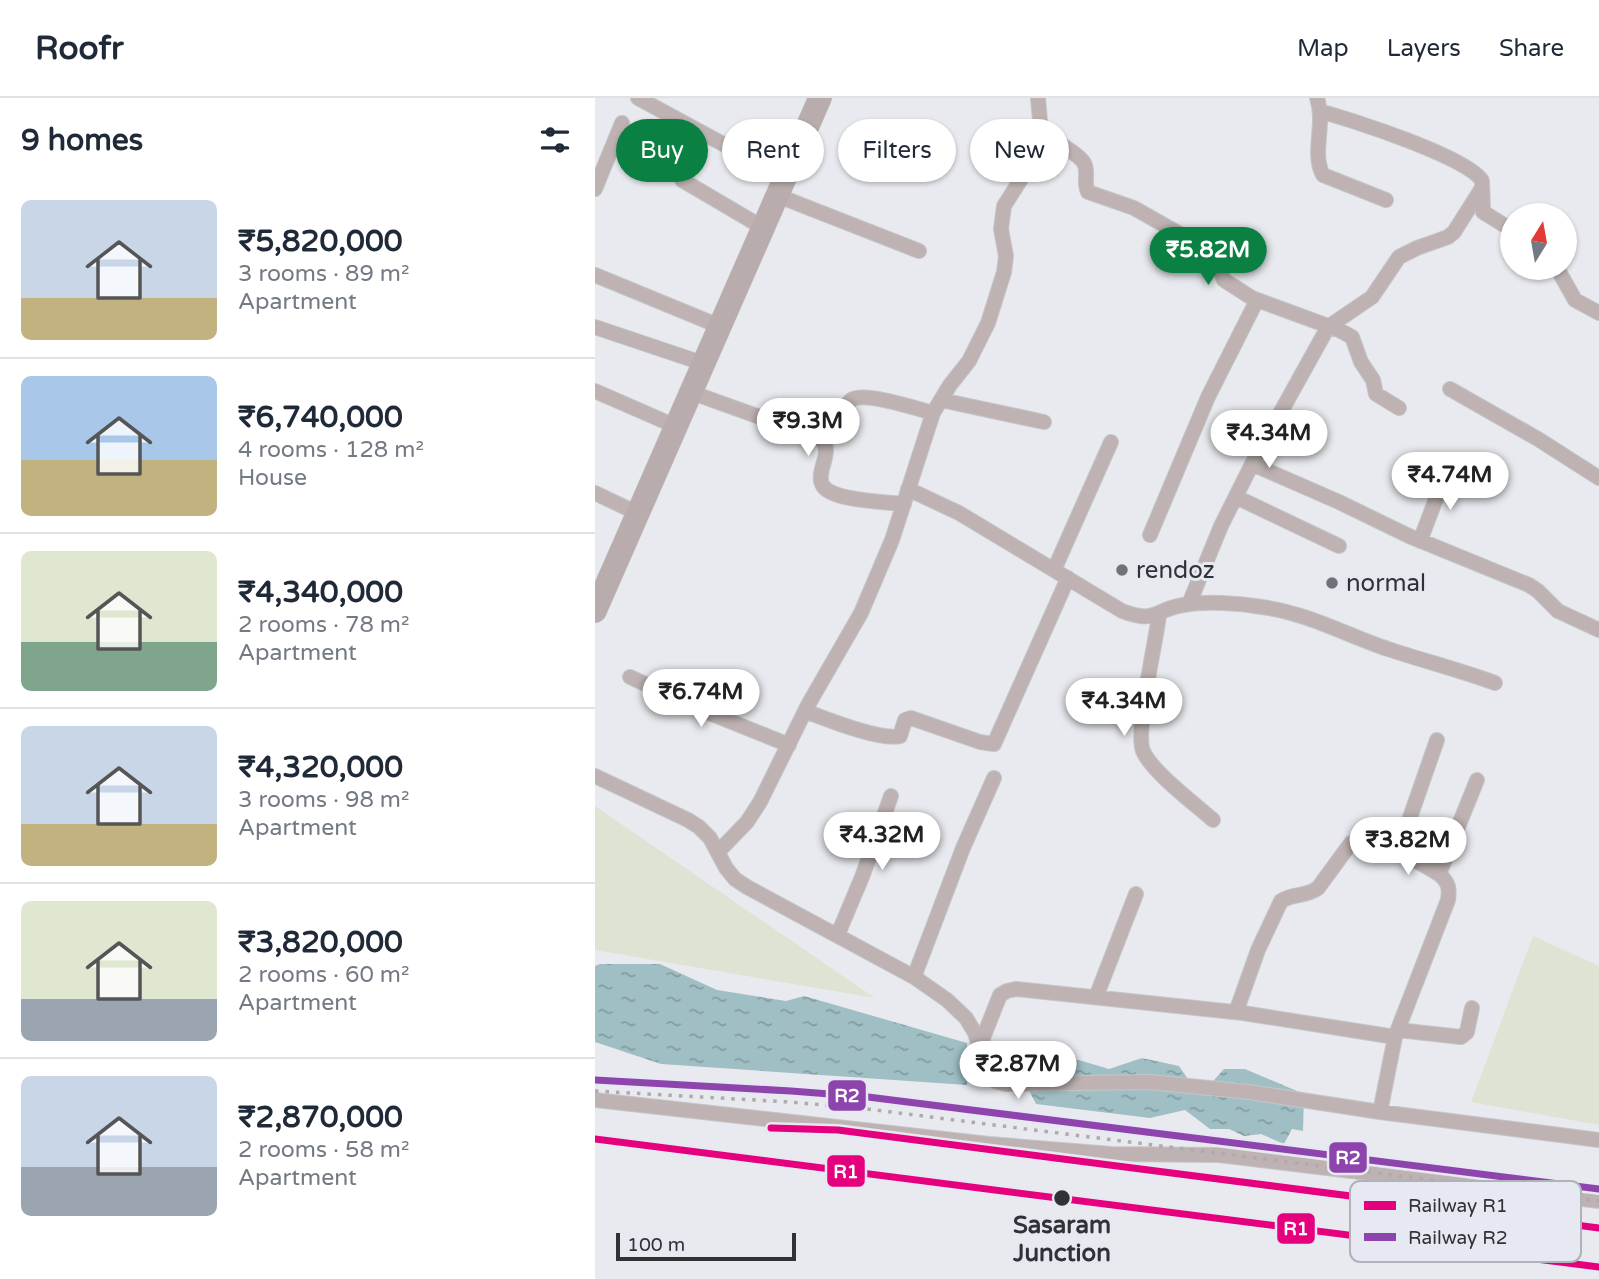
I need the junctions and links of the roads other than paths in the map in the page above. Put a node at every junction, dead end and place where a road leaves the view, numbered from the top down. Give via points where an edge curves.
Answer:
1 (638, 98) edge
2 (820, 98) edge
3 (1038, 98) edge
4 (1319, 105) edge
5 (1040, 119) edge
6 (616, 138) edge
7 (1069, 152) edge
8 (685, 182) edge
9 (1019, 182) edge
10 (780, 186) junction
11 (1482, 188) junction
12 (595, 189) edge
13 (1386, 200) dead end
14 (1500, 223) edge
15 (762, 227) junction
16 (919, 251) dead end
17 (595, 275) edge
18 (1564, 280) edge
19 (1257, 300) junction
20 (1599, 313) edge
21 (719, 326) junction
22 (595, 327) edge
23 (1328, 327) junction
24 (702, 363) junction
25 (1450, 389) dead end
26 (595, 391) edge
27 (690, 392) junction
28 (937, 406) junction
29 (1399, 408) dead end
30 (1044, 422) dead end
31 (675, 426) junction
32 (1111, 442) dead end
33 (825, 443) junction
34 (1252, 464) junction
35 (1447, 470) dead end
36 (1599, 478) edge
37 (908, 489) junction
38 (595, 493) edge
39 (1235, 497) junction
40 (904, 504) junction
41 (637, 513) junction
42 (1150, 535) dead end
43 (1420, 541) junction
44 (1339, 546) dead end
45 (1054, 570) junction
46 (602, 575) edge
47 (1068, 578) junction
48 (1189, 604) junction
49 (595, 611) edge
50 (1159, 615) junction
51 (1599, 629) edge
52 (630, 677) dead end
53 (1495, 683) dead end
54 (805, 711) junction
55 (1437, 740) dead end
56 (789, 745) junction
57 (595, 776) edge
58 (994, 778) dead end
59 (1477, 780) dead end
60 (891, 796) dead end
61 (1213, 820) dead end
62 (718, 852) junction
63 (1398, 852) junction
64 (1439, 874) junction
65 (1136, 894) dead end
66 (838, 934) junction
67 (914, 977) junction
68 (1095, 997) junction
69 (1472, 1008) dead end
70 (1236, 1012) junction
71 (1397, 1034) junction
72 (979, 1048) junction
73 (595, 1100) edge
74 (1380, 1112) junction
75 (1599, 1140) edge
76 (1434, 1181) edge
77 (1581, 1199) edge
78 (1599, 1201) edge

1 - 10 street
2 - 10 highway
3 - 5 street
4 - 11 street via 1423,146 1479,176
4 - 13 street via 1318,160 1323,175
6 - 12 street
7 - 19 street via 1083,162 1088,192 1133,208 1215,254 1224,280
8 - 15 street
9 - 28 street via 1004,206 1004,272 988,323 969,361
10 - 15 highway
10 - 16 street
11 - 14 street via 1483,212
11 - 23 street via 1454,232 1399,257 1372,298
15 - 21 highway
17 - 21 street
18 - 20 street via 1575,300
19 - 23 street
19 - 42 street via 1208,397
21 - 24 highway
22 - 24 street
23 - 29 street via 1352,337 1378,397
23 - 34 street
24 - 27 highway
25 - 36 street
26 - 31 street
27 - 31 highway
27 - 33 street
28 - 30 street
28 - 33 street via 859,397 846,407
28 - 37 street
31 - 41 highway
32 - 45 street
33 - 40 street via 821,479 827,489 853,498
34 - 39 street
34 - 43 street
35 - 43 street
37 - 40 street
37 - 45 street via 959,513
38 - 41 street
39 - 44 street
39 - 48 street
40 - 54 street via 870,595
41 - 46 highway
43 - 51 street via 1529,585 1558,611
45 - 47 street
46 - 49 highway
47 - 50 street via 1122,611
47 - 54 street via 993,744 911,718 893,738
48 - 50 street
48 - 53 street via 1240,604 1291,613
50 - 61 street via 1141,741 1151,762
52 - 56 street
54 - 56 street
55 - 63 street
56 - 62 street via 747,822
57 - 62 street via 688,820 710,838
58 - 67 street
59 - 64 street
60 - 66 street
62 - 66 street via 735,879
63 - 64 street
63 - 70 street via 1368,841 1351,843 1312,893 1281,901
64 - 71 street via 1450,888 1448,900
65 - 68 street
66 - 67 street
67 - 72 street via 966,1018
68 - 70 street
68 - 72 street via 1007,991 996,1003
69 - 71 street via 1467,1032 1461,1037
70 - 71 street
71 - 74 street
72 - 74 street via 986,1071 1006,1084 1150,1082
73 - 76 street via 989,1144 1111,1154 1219,1155
74 - 75 street
77 - 78 street

